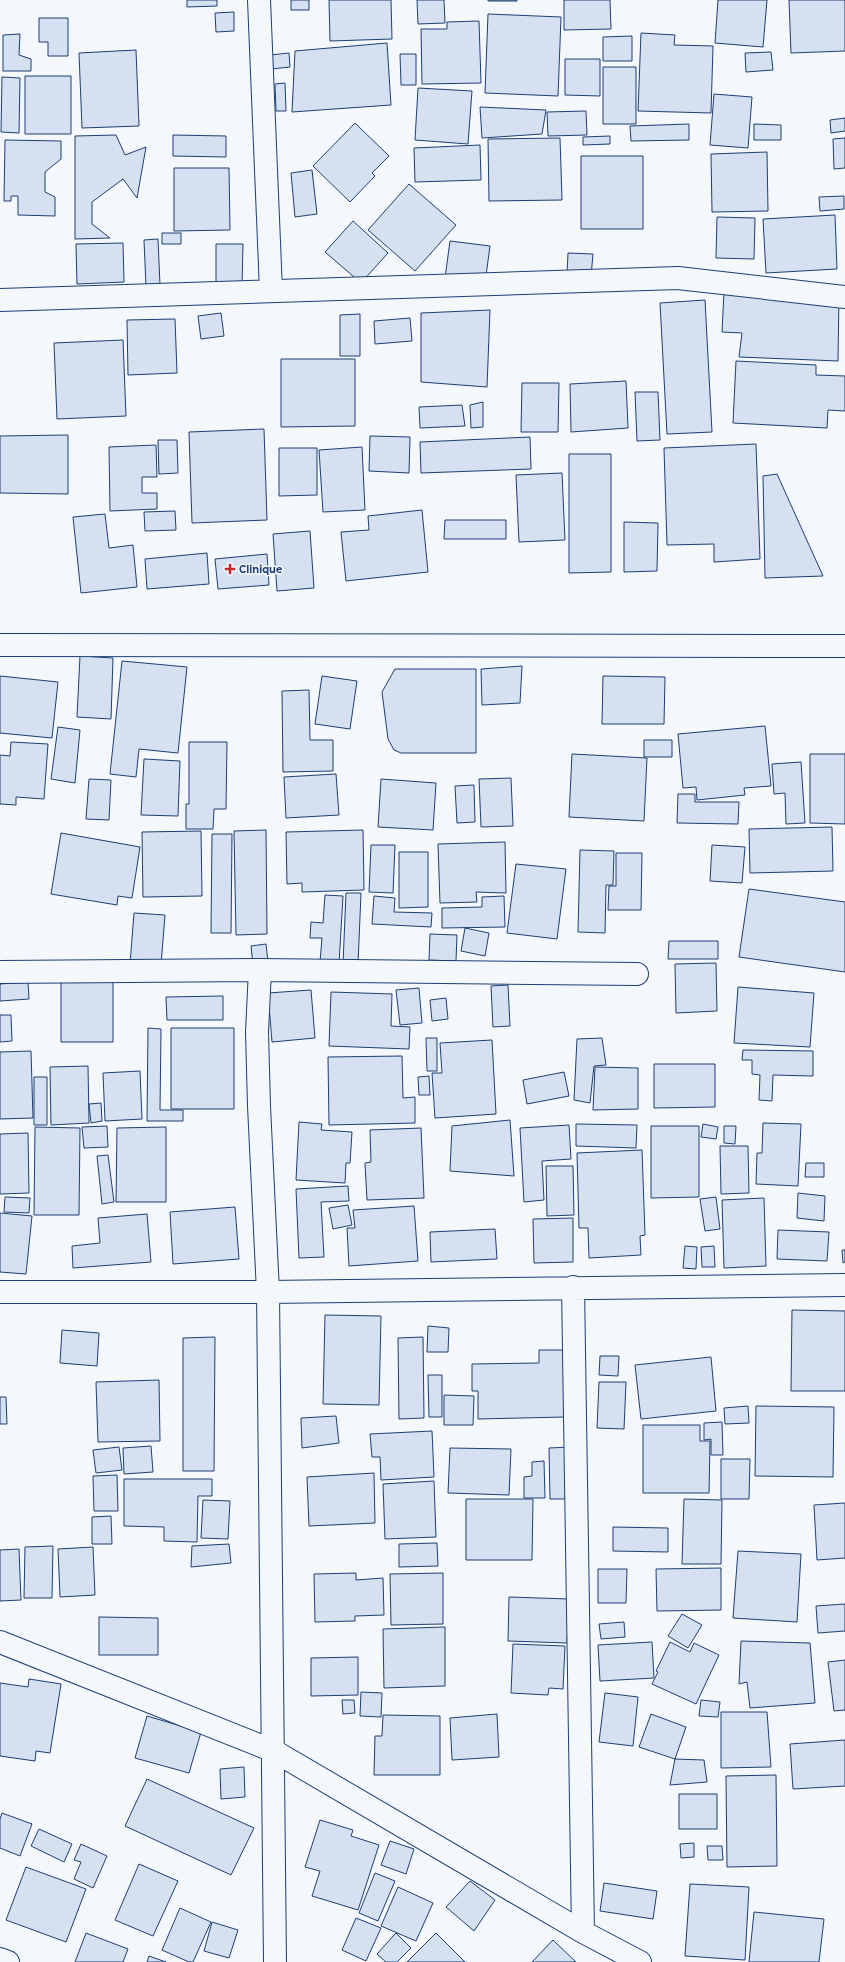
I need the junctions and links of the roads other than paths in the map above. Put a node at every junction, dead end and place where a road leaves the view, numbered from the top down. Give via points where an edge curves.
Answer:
1 (259, 0) edge
2 (271, 291) junction
3 (845, 296) edge
4 (0, 300) edge
5 (0, 644) edge
6 (845, 646) edge
7 (260, 970) junction
8 (0, 972) edge
9 (637, 974) dead end
10 (845, 1285) edge
11 (573, 1287) junction
12 (0, 1292) edge
13 (268, 1292) junction
14 (0, 1642) edge
15 (274, 1752) junction
16 (583, 1932) junction
17 (0, 1959) edge
18 (280, 1959) edge
19 (8, 1962) edge
20 (640, 1962) edge

1 - 2 street
2 - 3 street via 678,278
2 - 4 street
5 - 6 street
7 - 8 street
7 - 9 street
7 - 13 street via 257,1032
10 - 11 street
11 - 13 street
11 - 16 street
12 - 13 street
13 - 15 street
14 - 15 street
15 - 16 street
15 - 18 street
16 - 20 street
17 - 19 street

